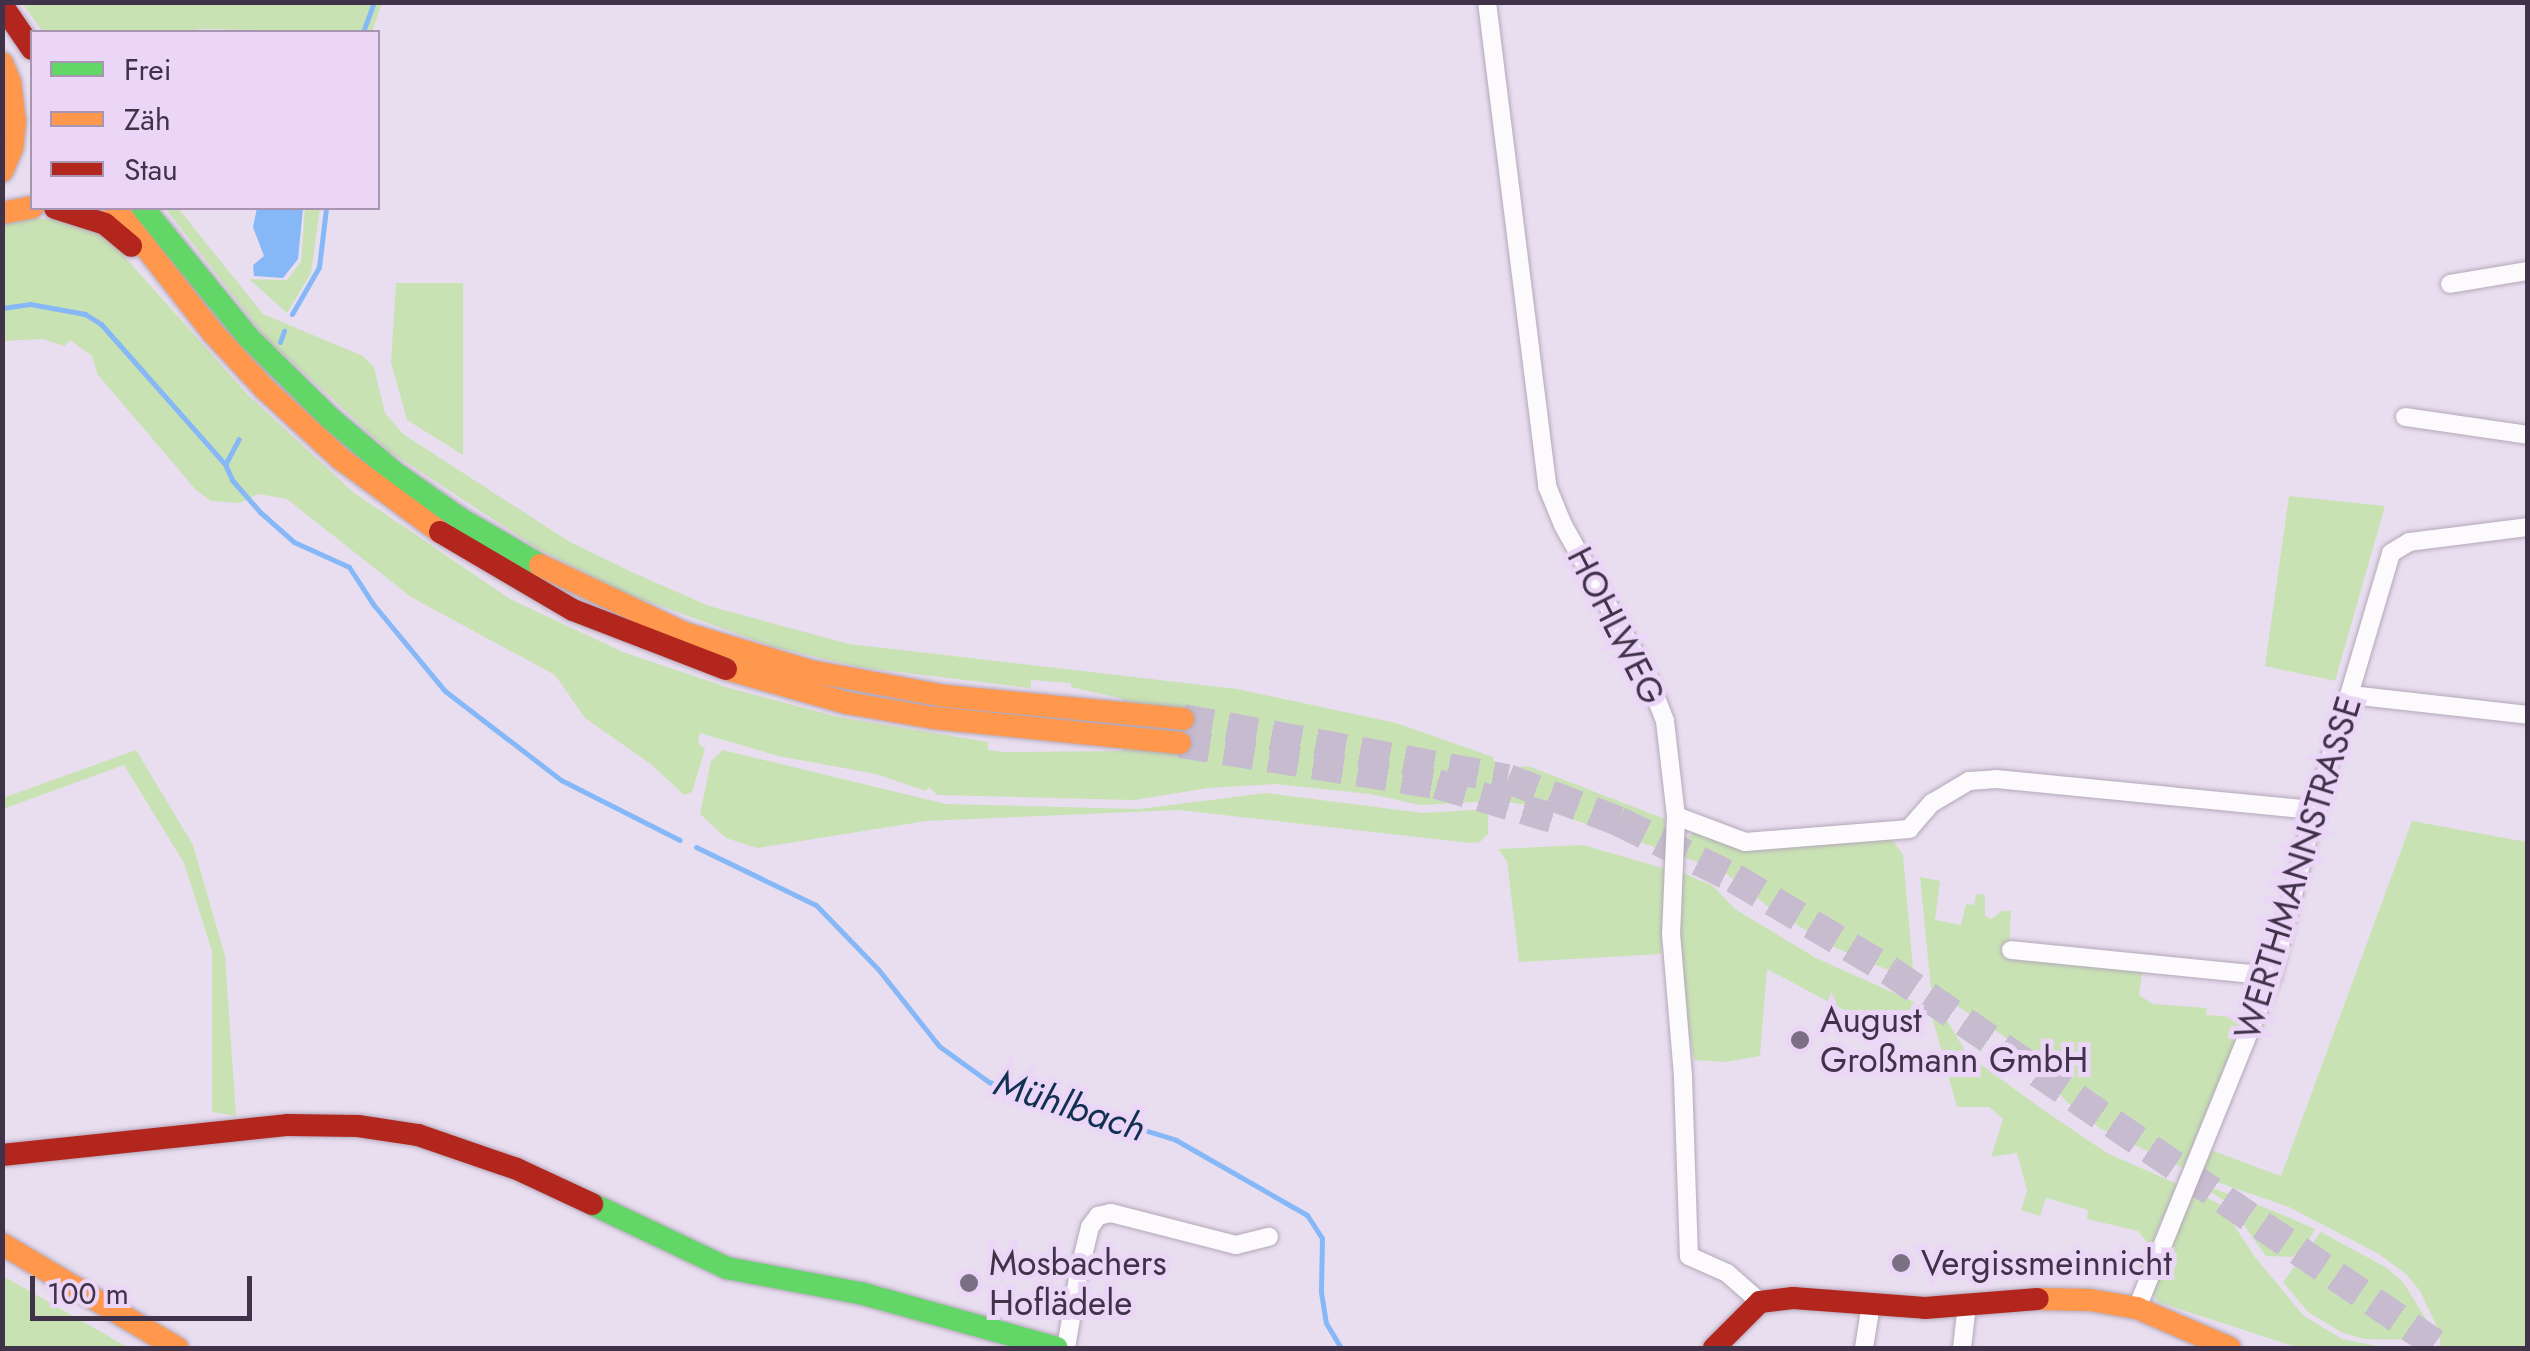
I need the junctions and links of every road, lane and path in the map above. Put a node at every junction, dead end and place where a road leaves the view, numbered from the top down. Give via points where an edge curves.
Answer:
1 (1487, 2) edge
2 (2, 5) edge
3 (2, 45) edge
4 (30, 46) edge
5 (2, 63) edge
6 (30, 86) edge
7 (2, 171) edge
8 (30, 207) edge
9 (61, 210) edge
10 (117, 210) edge
11 (146, 210) edge
12 (2, 213) edge
13 (2528, 270) edge
14 (2450, 284) dead end
15 (183, 297) junction
16 (2405, 417) dead end
17 (2528, 435) edge
18 (2528, 526) edge
19 (2351, 696) junction
20 (2528, 715) edge
21 (1183, 719) tunnel mouth
22 (1180, 743) tunnel mouth
23 (2315, 810) junction
24 (1676, 816) junction
25 (2010, 950) dead end
26 (2272, 976) junction
27 (2, 1155) edge
28 (1269, 1237) dead end
29 (2, 1244) edge
30 (1760, 1302) junction
31 (1872, 1304) junction
32 (1967, 1305) junction
33 (2137, 1308) junction
34 (177, 1348) edge
35 (1057, 1348) edge
36 (1066, 1348) edge
37 (1714, 1348) edge
38 (1864, 1348) edge
39 (1962, 1348) edge
40 (2230, 1348) edge

1 - 24 street, HOHLWEG via 1547,486 1658,701
2 - 4 main road
3 - 6 main road
5 - 7 main road via 15,121
8 - 12 main road
9 - 15 main road via 105,224
10 - 15 main road
11 - 21 main road via 249,338 352,438 458,518 586,590 684,633 810,672 945,696
13 - 14 street
15 - 22 main road via 266,390 386,495 519,582 629,636 724,671 847,704
16 - 17 street
18 - 19 street, WERTHMANNSTRASSE via 2410,542 2391,553
19 - 20 street
19 - 23 street, WERTHMANNSTRASSE
23 - 24 street via 1996,778 1970,782 1932,803 1909,829 1745,842
23 - 26 street, WERTHMANNSTRASSE
24 - 30 street, HOHLWEG via 1671,933 1689,1256 1727,1273
25 - 26 street
26 - 33 street, WERTHMANNSTRASSE
27 - 35 main road via 288,1125 418,1135 517,1169 727,1268 864,1294
28 - 36 street via 1236,1245 1112,1213 1098,1216 1090,1227
29 - 34 main road
30 - 31 main road
30 - 37 main road
31 - 32 main road
31 - 38 street
32 - 33 main road via 2050,1298
32 - 39 street
33 - 40 main road

